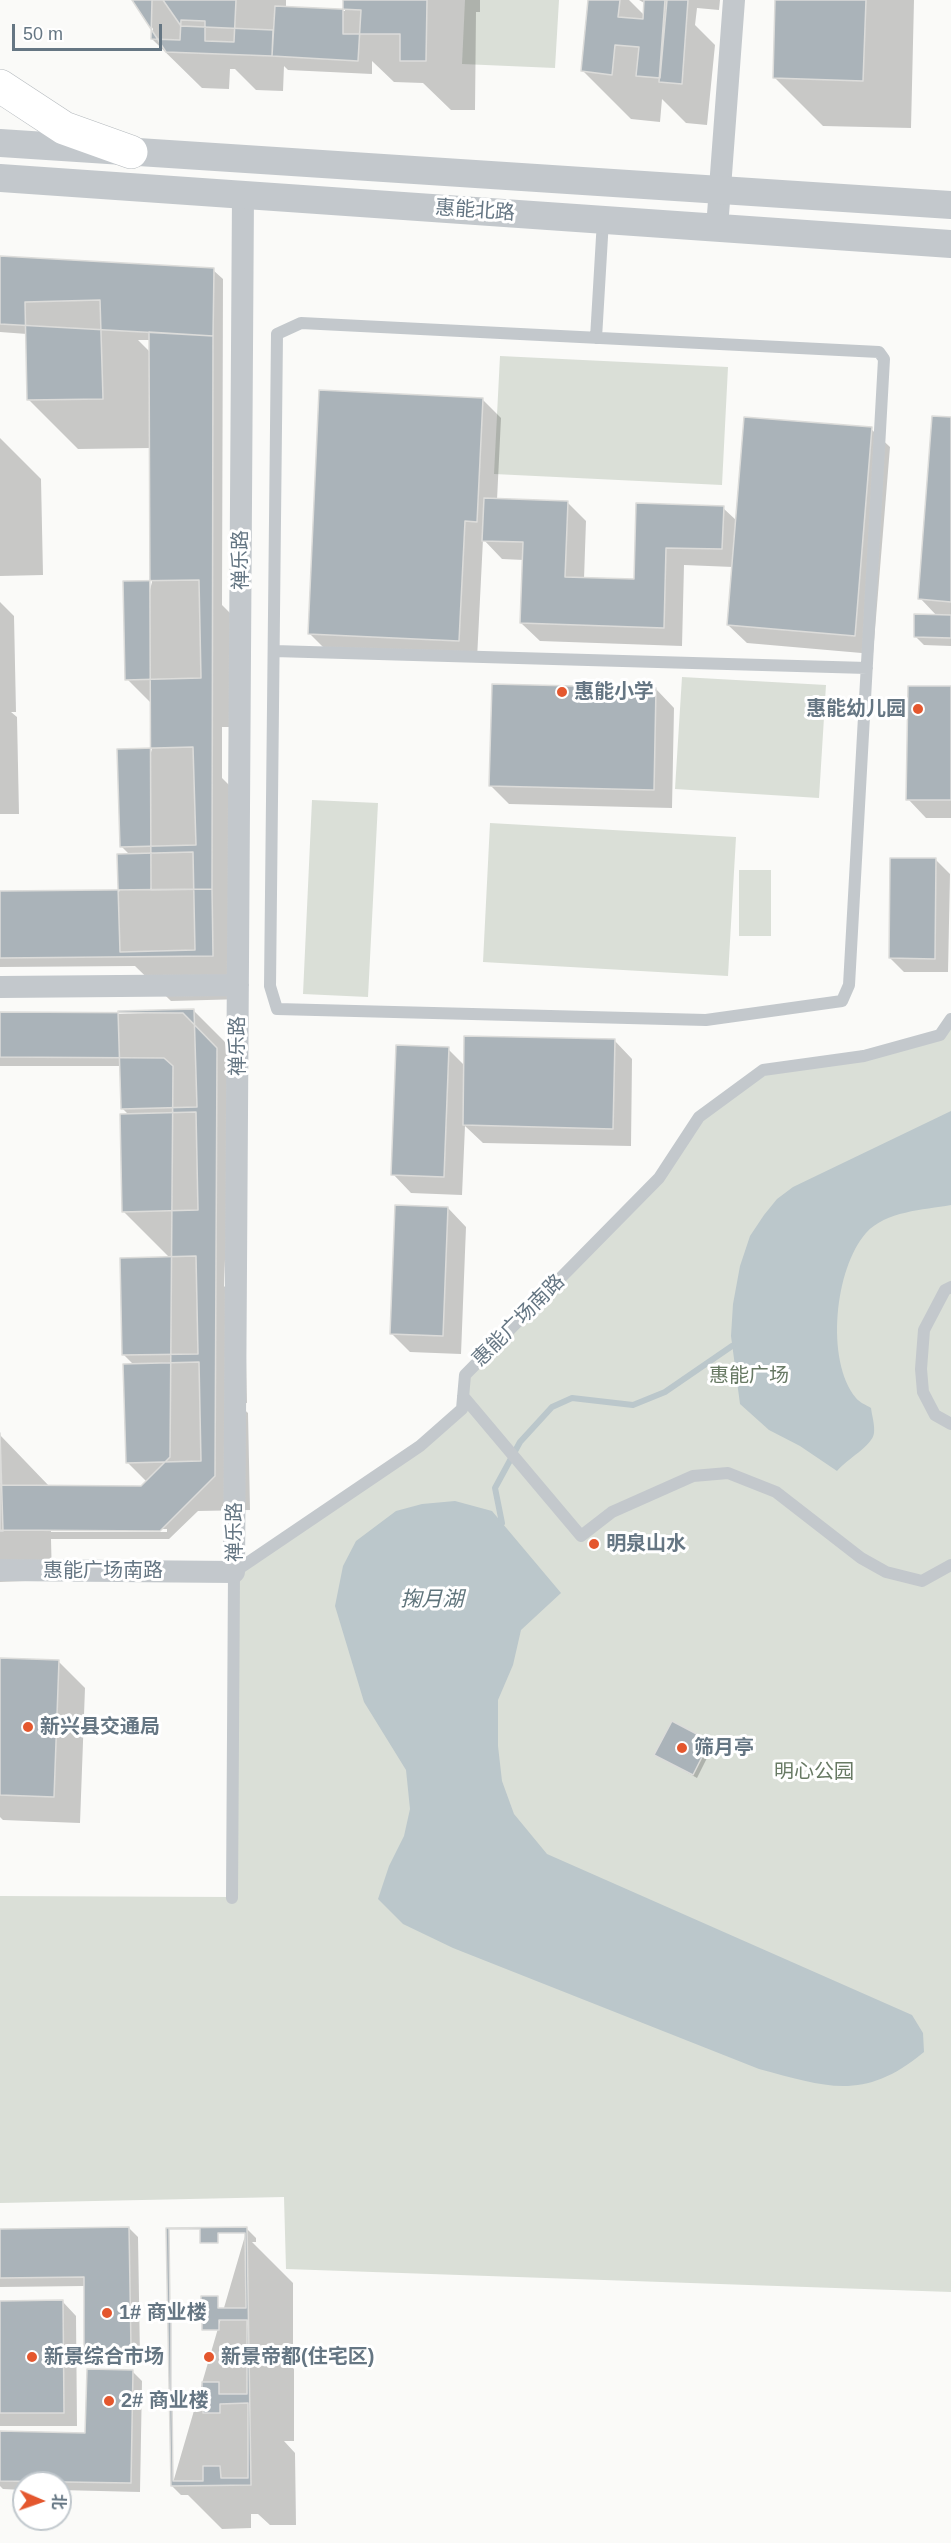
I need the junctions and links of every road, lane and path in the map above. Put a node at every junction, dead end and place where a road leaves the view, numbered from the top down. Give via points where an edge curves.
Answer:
1 (734, 0) edge
2 (0, 86) edge
3 (0, 143) edge
4 (131, 152) junction
5 (0, 178) edge
6 (101, 185) junction
7 (720, 190) junction
8 (0, 192) edge
9 (243, 195) junction
10 (951, 205) edge
11 (603, 220) junction
12 (717, 228) junction
13 (951, 244) edge
14 (596, 338) junction
15 (274, 651) junction
16 (867, 668) junction
17 (238, 985) junction
18 (0, 987) edge
19 (951, 1019) edge
20 (951, 1287) edge
21 (463, 1396) junction
22 (951, 1424) edge
23 (951, 1565) edge
24 (0, 1570) edge
25 (234, 1572) junction
26 (232, 1898) dead end

1 - 7 street
2 - 4 highway via 64,128
3 - 4 street, 惠能北路
4 - 7 street, 惠能北路
5 - 6 street, 惠能北路
6 - 8 street
6 - 9 street, 惠能北路
7 - 10 street, 惠能北路
7 - 12 street
9 - 11 street, 惠能北路
9 - 17 street, 禅乐路
11 - 12 street, 惠能北路
11 - 14 lane
12 - 13 street, 惠能北路
14 - 15 lane via 301,323 277,334
14 - 16 lane via 879,352 884,359
15 - 16 lane
15 - 16 lane via 270,986 277,1009 706,1020 842,1001 849,985
17 - 18 street
17 - 25 street, 禅乐路
19 - 21 lane, 惠能广场南路 via 940,1035 864,1056 763,1070 699,1117 659,1178 465,1375
20 - 22 lane via 945,1290 924,1330 921,1369 923,1392 935,1415
21 - 23 lane via 580,1536 612,1512 693,1476 728,1473 776,1492 861,1558 886,1572 922,1581
21 - 25 lane, 惠能广场南路 via 462,1409 420,1446
24 - 25 street, 惠能广场南路
25 - 26 lane, 禅乐路

